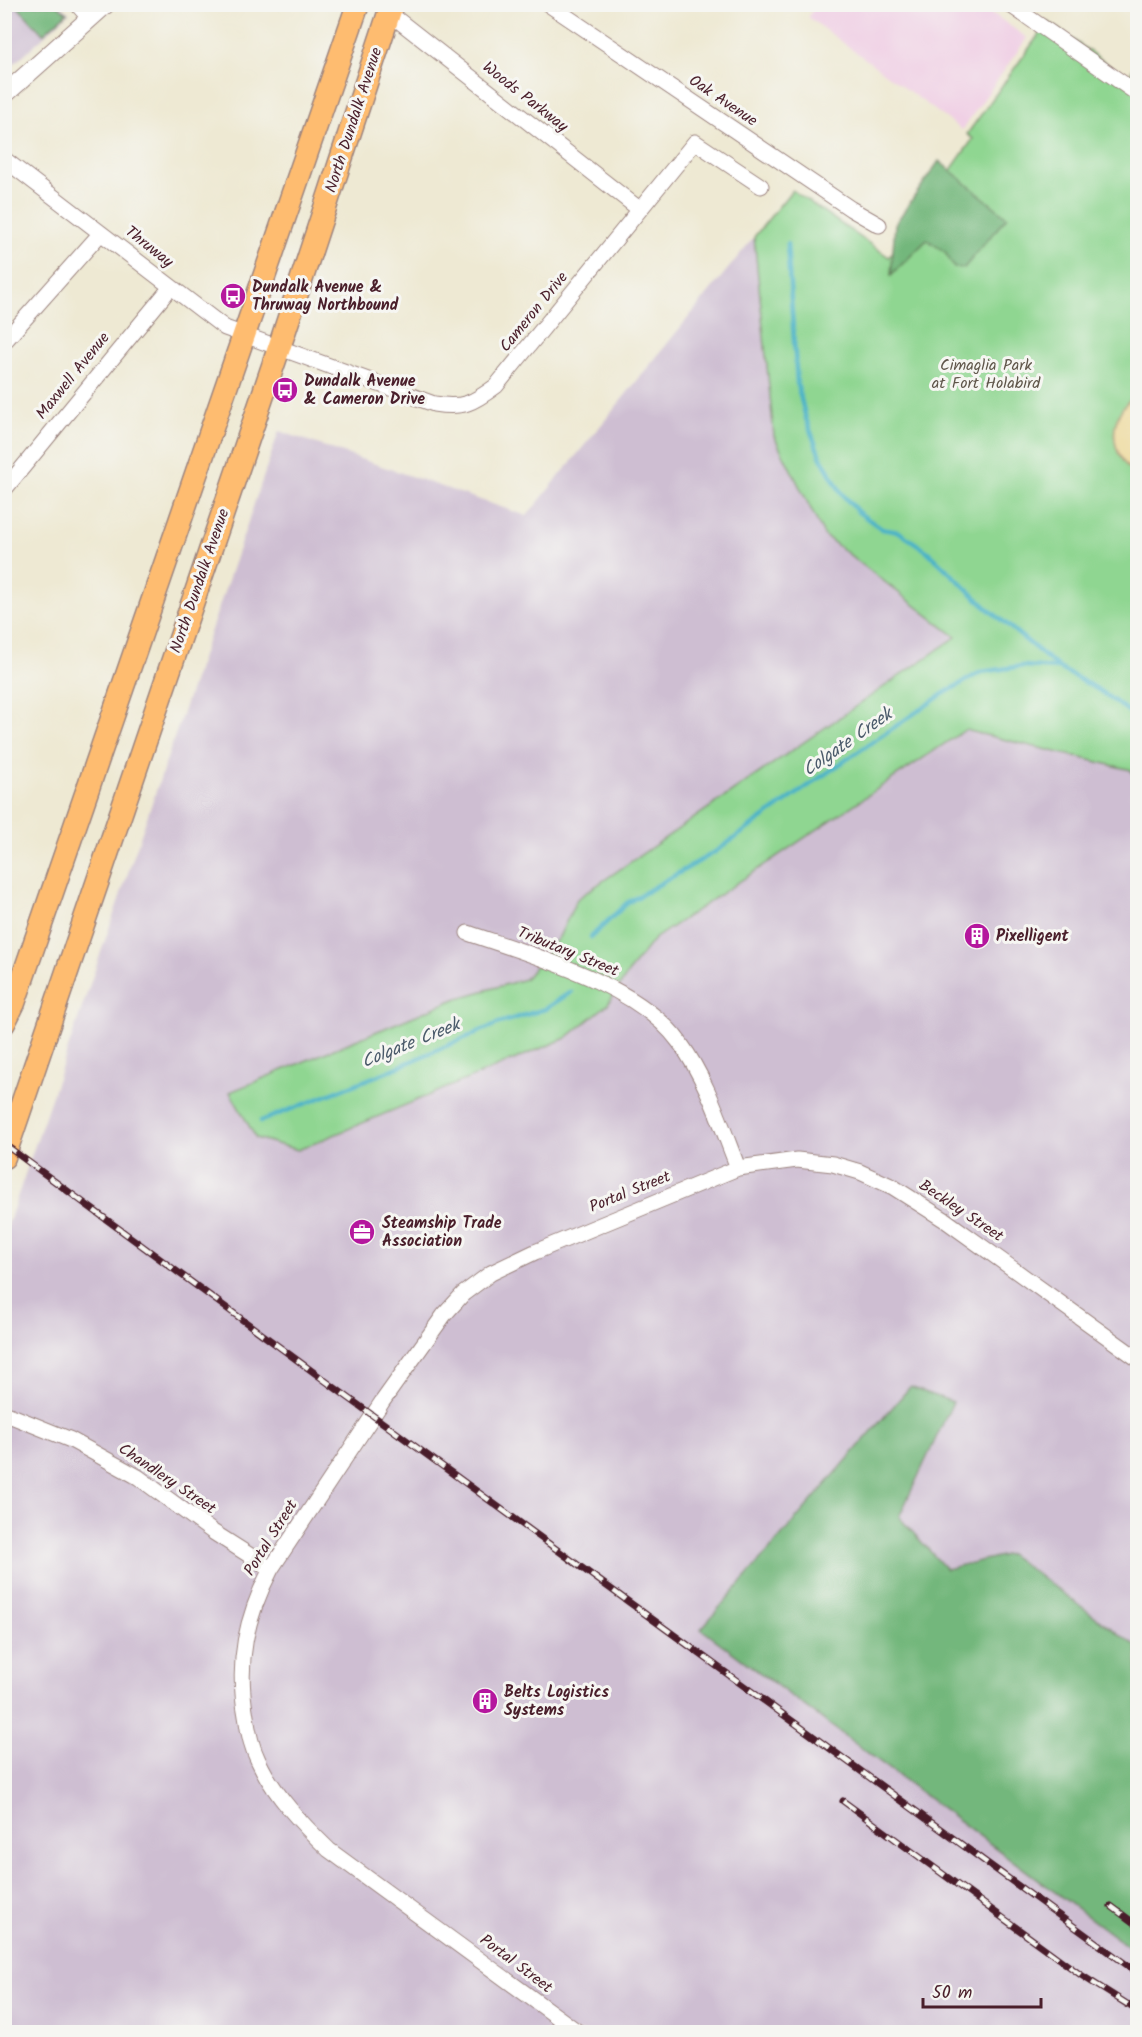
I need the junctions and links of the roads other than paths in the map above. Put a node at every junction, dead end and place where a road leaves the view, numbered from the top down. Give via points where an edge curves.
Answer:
1 (77, 4) edge
2 (106, 4) edge
3 (358, 4) edge
4 (548, 4) edge
5 (1009, 4) edge
6 (391, 9) edge
7 (90, 19) junction
8 (1137, 94) edge
9 (4, 95) edge
10 (4, 159) edge
11 (761, 186) dead end
12 (639, 209) junction
13 (879, 225) dead end
14 (101, 233) junction
15 (171, 287) junction
16 (242, 335) junction
17 (4, 342) edge
18 (279, 348) junction
19 (4, 490) edge
20 (468, 933) dead end
21 (4, 1023) edge
22 (4, 1156) edge
23 (738, 1168) junction
24 (1137, 1359) edge
25 (4, 1413) edge
26 (271, 1569) junction
27 (578, 2032) edge

1 - 7 street
2 - 7 street
3 - 16 main road, North Dundalk Avenue
4 - 13 street, Oak Avenue
5 - 8 street
6 - 12 street, Woods Parkway
6 - 18 main road, North Dundalk Avenue
7 - 9 street
10 - 14 street, Thruway
11 - 12 street, Cameron Drive via 695,142
12 - 18 street, Cameron Drive via 496,386 465,405 434,404
14 - 15 street, Thruway
14 - 17 street
15 - 16 street, Thruway via 225,328
15 - 19 street, Maxwell Avenue
16 - 18 street, Thruway
16 - 21 main road, North Dundalk Avenue via 63,864
18 - 22 main road, North Dundalk Avenue
20 - 23 street, Tributary Street via 607,985 664,1025 699,1073
23 - 24 street, Beckley Street via 797,1160 833,1164 893,1187
23 - 26 street, Portal Street via 535,1252 491,1273 463,1294 382,1402
25 - 26 street, Chandlery Street via 71,1440 138,1477
26 - 27 street, Portal Street via 251,1613 241,1668 250,1740 284,1802 329,1850

